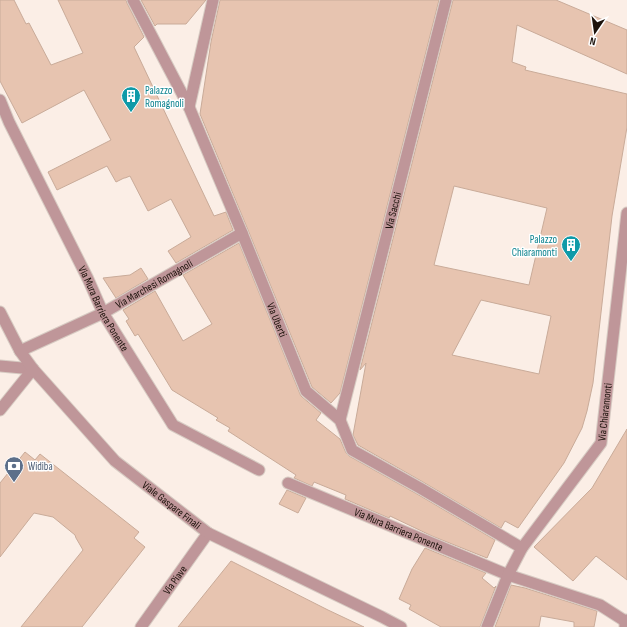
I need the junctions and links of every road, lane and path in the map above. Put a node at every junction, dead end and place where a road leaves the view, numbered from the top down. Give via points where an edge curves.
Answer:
1 (132, 0) edge
2 (213, 0) edge
3 (446, 0) edge
4 (0, 100) edge
5 (189, 108) junction
6 (627, 213) edge
7 (242, 234) junction
8 (0, 312) edge
9 (103, 313) junction
10 (20, 350) junction
11 (0, 366) edge
12 (33, 369) junction
13 (0, 410) edge
14 (340, 420) junction
15 (259, 470) dead end
16 (288, 483) dead end
17 (208, 533) junction
18 (522, 548) junction
19 (508, 575) junction
20 (626, 623) edge
21 (141, 627) edge
22 (401, 627) edge
23 (487, 627) edge

1 - 5 street, Via Uberti
2 - 5 street
3 - 14 street, Via Sacchi
4 - 9 street, Via Mura Barriera Ponente
5 - 7 street, Via Uberti
6 - 18 street, Via Chiaramonti via 601,443
7 - 9 street, Via Marchesi Romagnoli
7 - 14 street, Via Uberti via 306,391
8 - 10 street, Viale Gaspare Finali
9 - 10 street, Via Marchesi Romagnoli
9 - 15 street, Via Mura Barriera Ponente via 173,425
10 - 12 street, Viale Gaspare Finali
11 - 12 street
12 - 13 street
12 - 17 street, Viale Gaspare Finali via 115,461
14 - 18 street, Via Uberti via 352,450
16 - 19 street, Via Mura Barriera Ponente
17 - 21 street, Via Piave
17 - 22 street, Viale Gaspare Finali
18 - 19 street, Via Chiaramonti
19 - 20 street, Via Mura Barriera Ponente via 600,605
19 - 23 street, Via Chiaramonti

